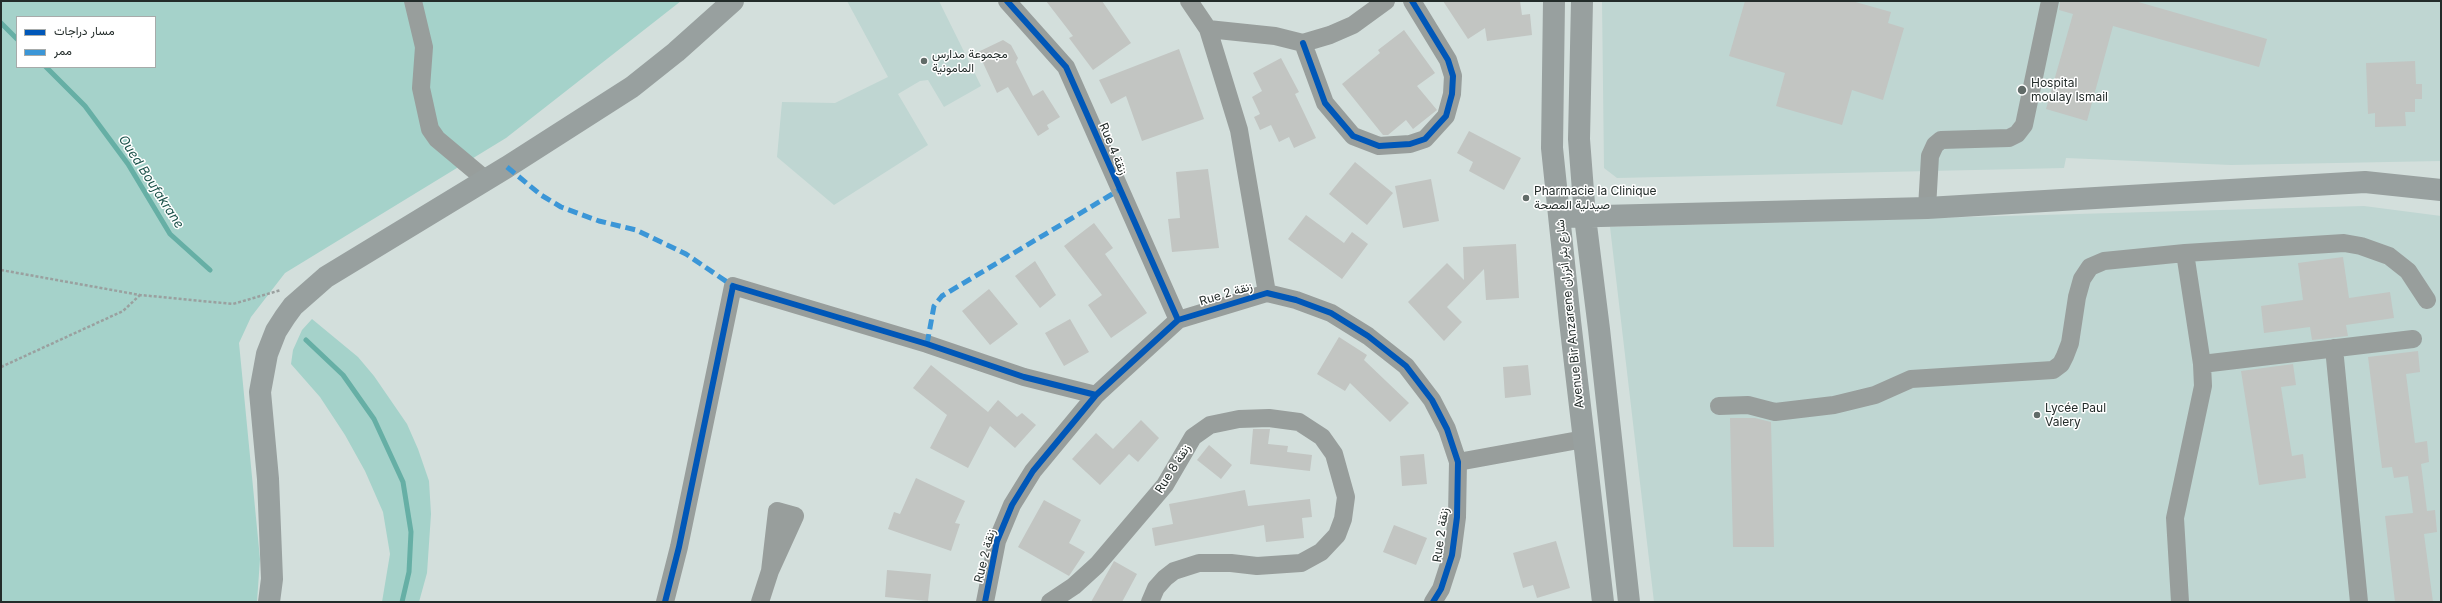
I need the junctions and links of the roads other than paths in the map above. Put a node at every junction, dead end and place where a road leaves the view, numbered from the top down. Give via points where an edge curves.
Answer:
1 (413, 1) edge
2 (734, 1) edge
3 (1006, 1) edge
4 (1189, 1) edge
5 (1386, 1) edge
6 (1412, 1) edge
7 (1554, 1) edge
8 (1582, 1) edge
9 (2050, 1) edge
10 (1208, 29) junction
11 (1303, 43) junction
12 (486, 180) junction
13 (2441, 190) edge
14 (1927, 208) junction
15 (1560, 217) junction
16 (1584, 217) junction
17 (2185, 253) junction
18 (1267, 293) junction
19 (2427, 300) dead end
20 (1178, 320) junction
21 (2413, 339) dead end
22 (2334, 348) junction
23 (2202, 364) junction
24 (1096, 395) junction
25 (1719, 406) dead end
26 (1584, 439) junction
27 (1458, 462) junction
28 (770, 571) dead end
29 (269, 602) edge
30 (665, 602) edge
31 (760, 602) edge
32 (985, 602) edge
33 (1050, 602) edge
34 (1150, 602) edge
35 (1433, 602) edge
36 (1603, 602) edge
37 (1629, 602) edge
38 (2180, 602) edge
39 (2359, 602) edge

1 - 12 street via 424,47 421,88 430,129 437,139
2 - 12 main road via 632,87
3 - 20 street, Rue 4 زنقة via 1066,68
4 - 10 street
5 - 11 street via 1353,25
6 - 11 street via 1448,60 1453,76 1452,94 1446,116 1425,139 1410,144 1379,146 1353,136 1325,104
7 - 15 main road, Avenue Bir Anzarene شارع بئر أنزران via 1552,148
8 - 16 main road, Avenue Bir Anzarene شارع بئر أنزران via 1579,139
9 - 14 street via 2024,125 2017,134 2009,138 1942,140 1935,145 1930,156
10 - 11 street via 1275,36
10 - 18 street via 1239,130
12 - 29 main road via 326,277 293,306 276,331 267,354 260,392 268,479 272,580
13 - 14 main road via 2365,182
14 - 16 main road
15 - 16 main road
15 - 26 main road, Avenue Bir Anzarene شارع بئر أنزران
16 - 37 main road, Avenue Bir Anzarene شارع بئر أنزران via 1600,328
17 - 19 street via 2344,243 2361,246 2389,256 2408,271
17 - 23 street
17 - 25 street via 2104,260 2090,268 2082,279 2077,297 2070,343 2061,364 2053,370 1911,379 1875,395 1834,404 1775,412 1748,405
18 - 20 street, Rue 2 زنقة
18 - 27 street, Rue 2 زنقة via 1331,313 1368,336 1406,366 1432,400 1447,429
20 - 24 street, Rue 2 زنقة
21 - 22 street
22 - 23 street
22 - 39 street
23 - 38 street via 2203,386 2175,518
24 - 30 street via 1024,377 927,344 733,286 679,547
24 - 32 street, Rue 2 زنقة via 1033,472 1012,505 997,541
26 - 27 street
26 - 36 main road, Avenue Bir Anzarene شارع بئر أنزران
27 - 35 street, Rue 2 زنقة via 1457,517 1452,555 1441,589
28 - 31 street
33 - 34 street, Rue 8 زنقة via 1074,586 1097,565 1165,485 1193,437 1210,425 1239,419 1268,418 1299,422 1322,437 1334,454 1346,497 1343,519 1336,535 1322,552 1301,563 1257,566 1199,563 1165,578 1156,588

